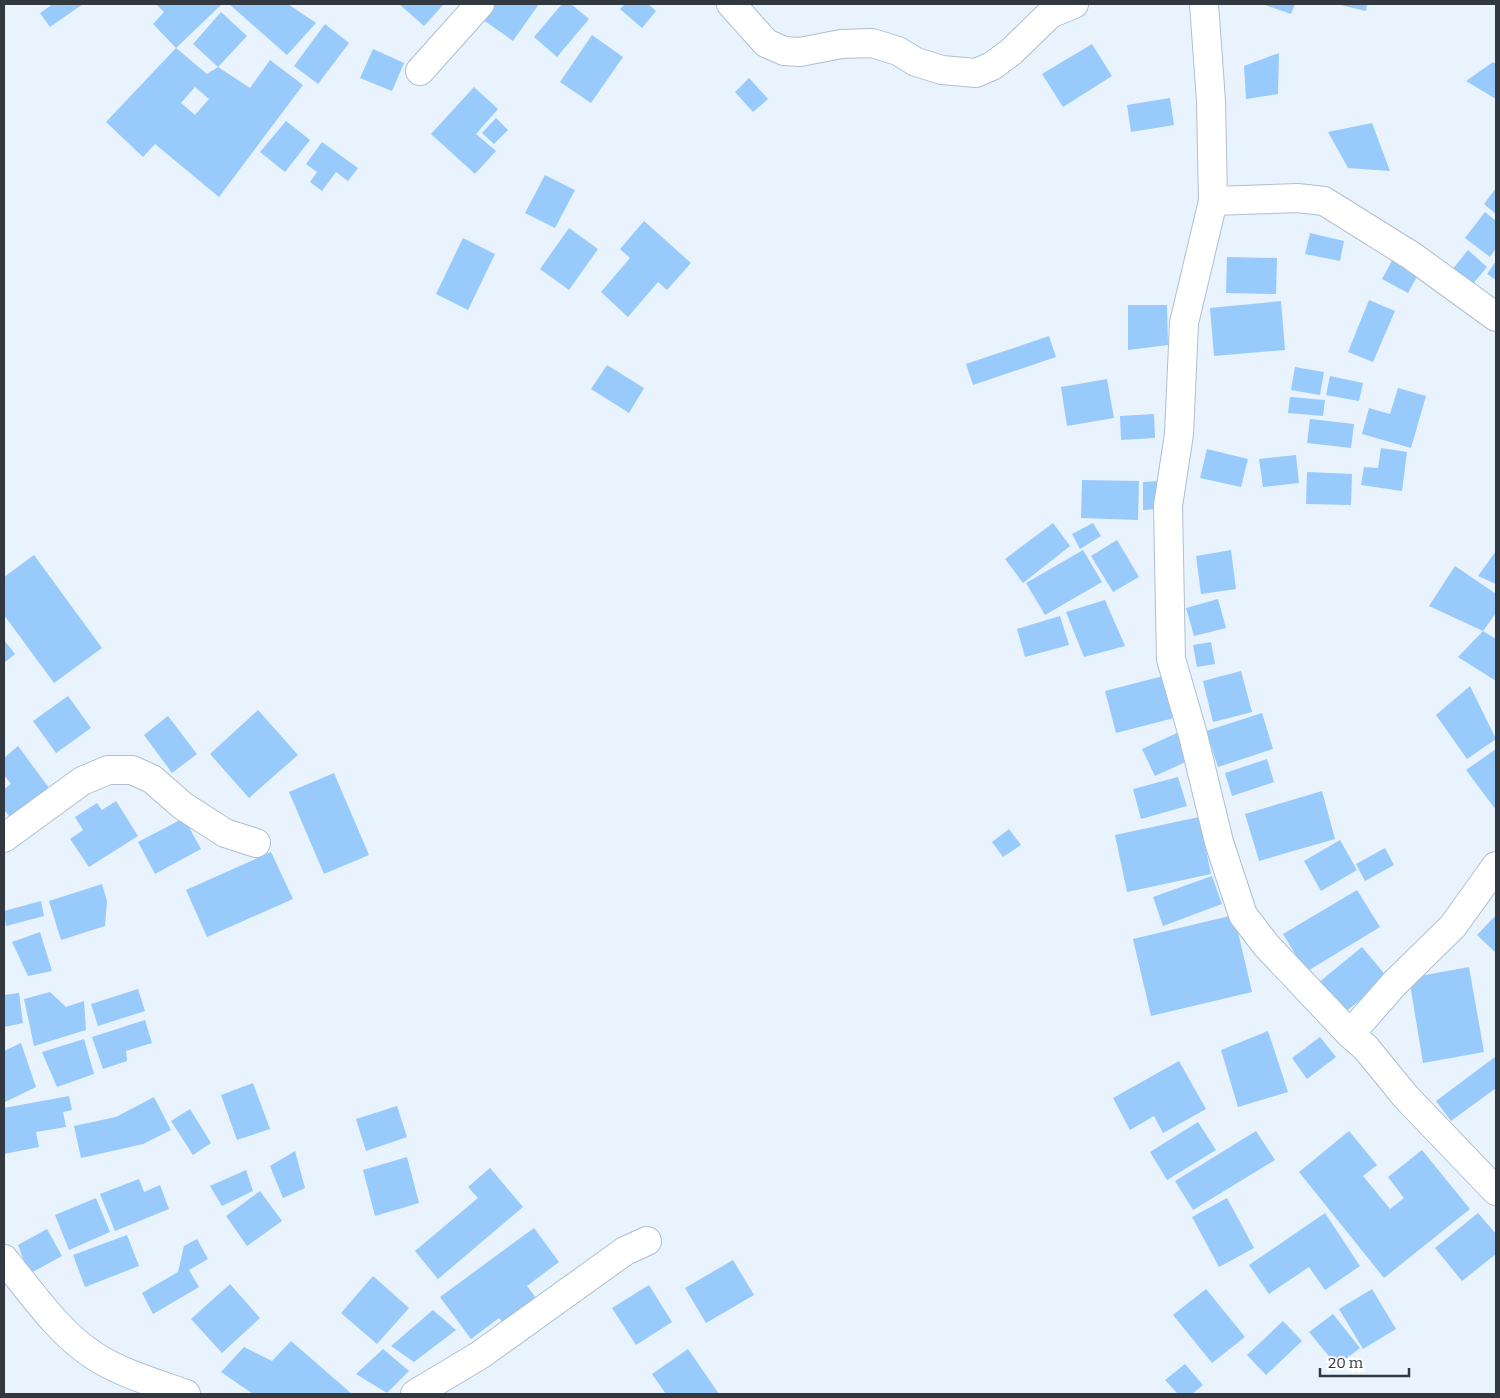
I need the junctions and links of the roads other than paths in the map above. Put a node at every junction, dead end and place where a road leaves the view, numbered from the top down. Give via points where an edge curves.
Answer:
1 (480, 4) edge
2 (731, 4) edge
3 (1074, 4) edge
4 (1204, 4) edge
5 (420, 71) dead end
6 (1213, 201) junction
7 (1496, 317) edge
8 (4, 838) edge
9 (256, 843) dead end
10 (1496, 866) edge
11 (1350, 1034) junction
12 (1496, 1191) edge
13 (647, 1241) dead end
14 (4, 1260) edge
15 (186, 1394) edge
16 (415, 1394) edge

1 - 5 street
2 - 3 street via 766,43 784,51 800,52 872,42 942,70 976,72 992,66 1011,52 1050,14
4 - 6 street via 1211,101
6 - 7 street via 1297,198 1324,201 1412,256
6 - 11 street via 1184,323 1179,434 1168,506 1171,659 1219,842 1243,914 1266,945
8 - 9 street via 82,782 108,770 132,770 152,778 183,806 225,833
10 - 11 street via 1453,926 1394,984
11 - 12 street
13 - 16 street via 626,1251 480,1355
14 - 15 street via 72,1338 93,1355 110,1365

